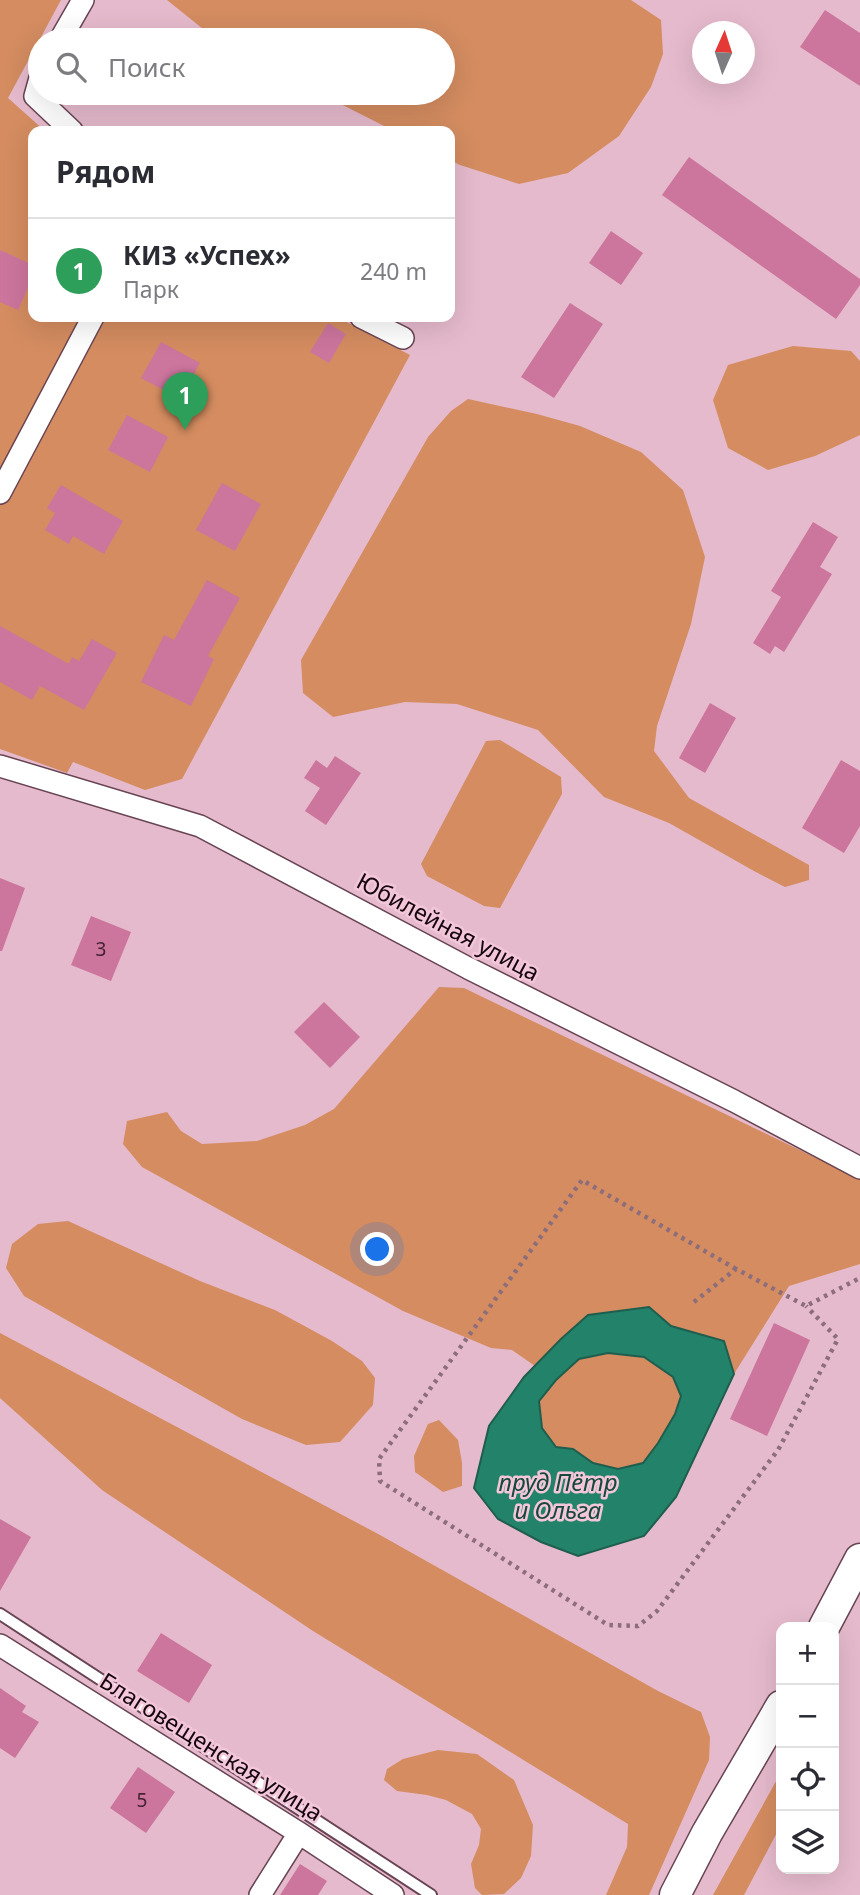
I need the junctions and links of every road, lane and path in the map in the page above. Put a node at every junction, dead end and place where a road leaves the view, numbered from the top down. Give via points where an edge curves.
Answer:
1 (83, 0) edge
2 (67, 28) edge
3 (45, 105) edge
4 (67, 126) edge
5 (90, 322) edge
6 (371, 322) edge
7 (403, 338) dead end
8 (0, 492) edge
9 (0, 765) edge
10 (860, 1168) edge
11 (736, 1269) junction
12 (860, 1278) edge
13 (694, 1302) dead end
14 (806, 1306) junction
15 (860, 1559) edge
16 (0, 1614) edge
17 (827, 1622) edge
18 (0, 1645) edge
19 (776, 1715) edge
20 (299, 1833) junction
21 (260, 1895) edge
22 (393, 1895) edge
23 (431, 1895) edge
24 (675, 1895) edge

1 - 2 street
3 - 4 street
5 - 8 street
6 - 7 street
9 - 10 street, Юбилейная улица via 200,825
11 - 13 path
11 - 14 path
11 - 14 path via 582,1180 379,1460 380,1481 608,1625 638,1626 657,1611 778,1450 838,1339
12 - 14 path
15 - 17 main road
16 - 23 lane
18 - 20 street, Благовещенская улица
19 - 24 main road
20 - 21 street
20 - 22 street, Благовещенская улица

